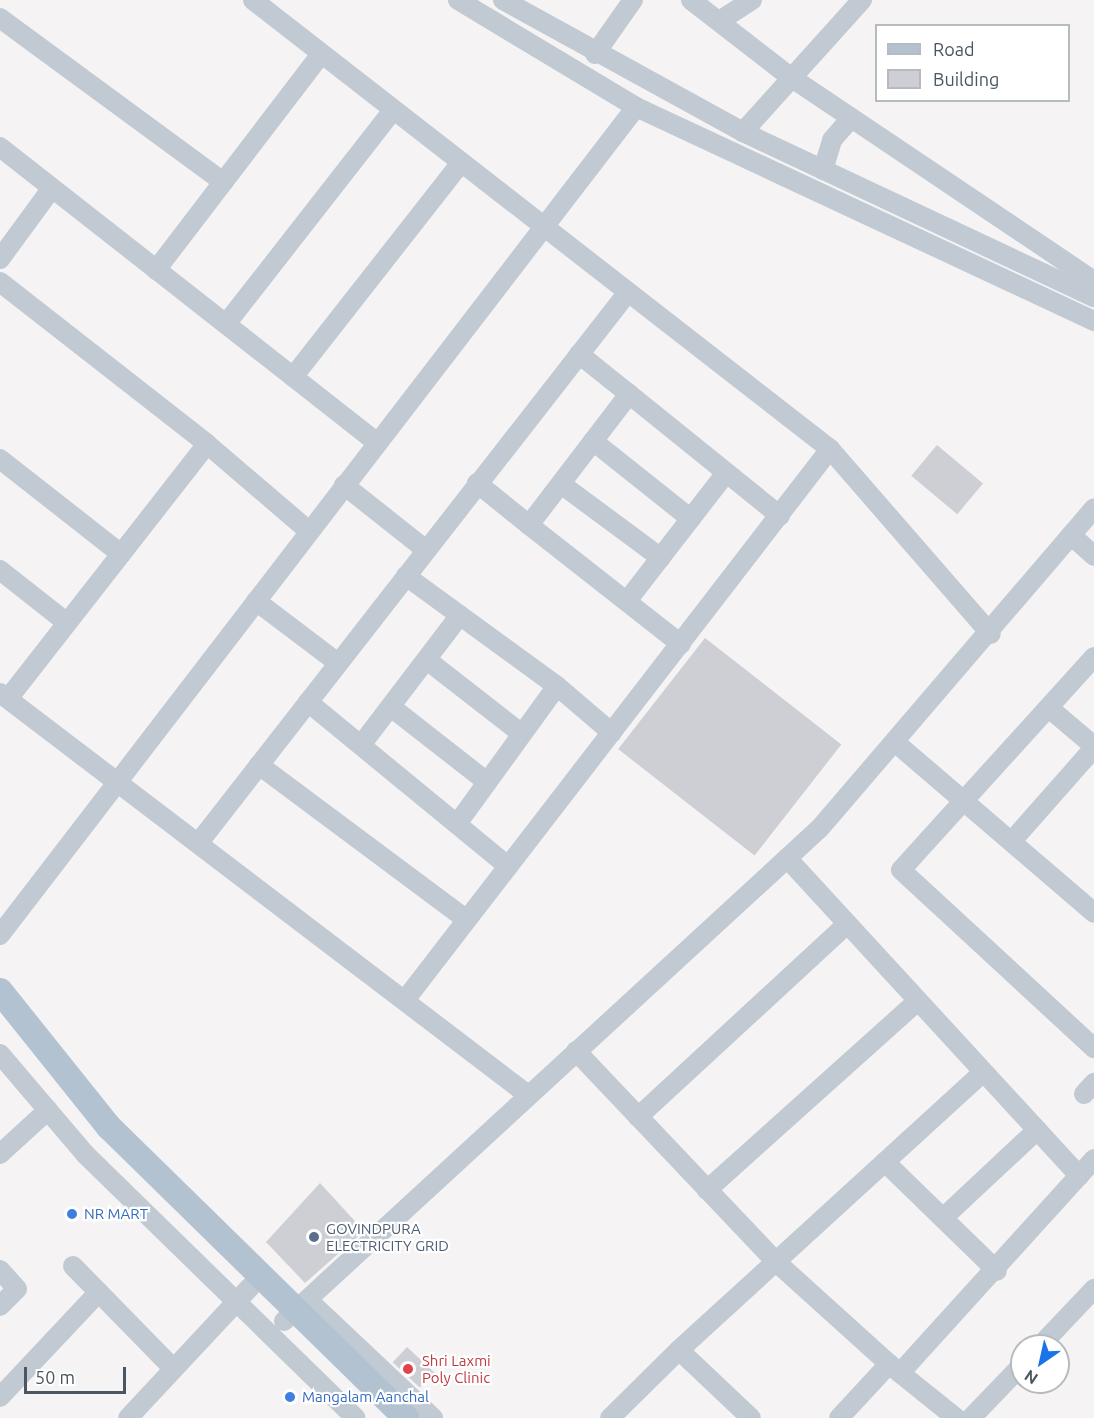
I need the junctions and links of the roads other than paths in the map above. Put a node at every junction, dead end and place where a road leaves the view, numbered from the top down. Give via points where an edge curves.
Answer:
1 (253, 0) edge
2 (458, 0) edge
3 (503, 0) edge
4 (633, 0) edge
5 (691, 0) edge
6 (752, 0) edge
7 (862, 0) edge
8 (0, 18) edge
9 (721, 20) junction
10 (321, 54) junction
11 (595, 54) junction
12 (616, 65) junction
13 (789, 76) junction
14 (603, 87) junction
15 (636, 107) junction
16 (393, 110) junction
17 (851, 118) junction
18 (743, 132) junction
19 (0, 147) edge
20 (460, 163) junction
21 (823, 170) junction
22 (223, 182) junction
23 (52, 188) junction
24 (546, 230) junction
25 (0, 259) edge
26 (156, 270) junction
27 (1094, 281) edge
28 (0, 282) edge
29 (628, 292) junction
30 (1094, 297) edge
31 (1094, 321) edge
32 (226, 324) junction
33 (579, 354) junction
34 (293, 376) junction
35 (629, 394) junction
36 (594, 441) junction
37 (378, 443) junction
38 (207, 444) junction
39 (830, 449) junction
40 (0, 459) edge
41 (726, 473) junction
42 (477, 483) junction
43 (561, 484) junction
44 (344, 485) junction
45 (1094, 508) edge
46 (780, 516) junction
47 (691, 519) junction
48 (529, 525) junction
49 (309, 531) junction
50 (1071, 535) junction
51 (426, 550) junction
52 (121, 554) junction
53 (1094, 556) edge
54 (661, 558) junction
55 (0, 570) edge
56 (406, 576) junction
57 (256, 601) junction
58 (627, 601) junction
59 (460, 615) junction
60 (67, 623) junction
61 (991, 634) junction
62 (681, 644) junction
63 (1094, 657) edge
64 (427, 660) junction
65 (338, 663) junction
66 (557, 686) junction
67 (4, 696) edge
68 (308, 702) junction
69 (391, 706) junction
70 (1049, 708) junction
71 (612, 733) junction
72 (522, 734) junction
73 (896, 742) junction
74 (361, 746) junction
75 (1094, 747) edge
76 (259, 765) junction
77 (113, 781) junction
78 (487, 782) junction
79 (965, 801) junction
80 (457, 824) junction
81 (1012, 841) junction
82 (200, 842) junction
83 (787, 858) junction
84 (508, 866) junction
85 (1094, 913) edge
86 (467, 920) junction
87 (847, 924) junction
88 (0, 935) edge
89 (0, 991) edge
90 (405, 1000) junction
91 (918, 1001) junction
92 (0, 1017) edge
93 (1094, 1048) edge
94 (576, 1051) junction
95 (0, 1054) edge
96 (983, 1072) junction
97 (528, 1095) junction
98 (48, 1110) junction
99 (638, 1116) junction
100 (1037, 1130) junction
101 (0, 1154) edge
102 (1094, 1158) edge
103 (885, 1162) junction
104 (1079, 1176) junction
105 (707, 1190) junction
106 (943, 1218) junction
107 (774, 1260) junction
108 (73, 1266) dead end
109 (0, 1270) edge
110 (998, 1271) junction
111 (1094, 1289) edge
112 (99, 1292) junction
113 (243, 1294) junction
114 (0, 1305) edge
115 (296, 1311) junction
116 (1051, 1334) edge
117 (679, 1350) junction
118 (173, 1368) junction
119 (895, 1369) junction
120 (1010, 1377) edge
121 (0, 1397) edge
122 (346, 1415) edge
123 (742, 1415) edge
124 (128, 1418) edge
125 (385, 1418) edge
126 (406, 1418) edge
127 (433, 1418) edge
128 (610, 1418) edge
129 (838, 1418) edge
130 (956, 1418) edge
131 (971, 1418) edge

1 - 10 street
2 - 14 street
3 - 11 street
4 - 11 street
5 - 9 street
6 - 9 street
7 - 13 street
8 - 22 street
9 - 13 street
10 - 16 street
10 - 22 street
11 - 12 street
12 - 14 street
12 - 18 street
13 - 17 street
13 - 18 street
14 - 15 street
15 - 24 street
15 - 31 street
16 - 20 street
16 - 32 street
17 - 21 street via 832,140
17 - 27 street
18 - 21 street
19 - 23 street
20 - 24 street
20 - 34 street
21 - 30 street
22 - 26 street
23 - 25 street
23 - 26 street
24 - 29 street
24 - 37 street
26 - 32 street
28 - 38 street
29 - 33 street
29 - 39 street
32 - 34 street
33 - 35 street
33 - 42 street
34 - 37 street
35 - 36 street
35 - 41 street
36 - 43 street
36 - 47 street
37 - 44 street
38 - 49 street
38 - 52 street
39 - 46 street
39 - 61 street
40 - 52 street
41 - 46 street
41 - 47 street
42 - 48 street
42 - 51 street
43 - 48 street
43 - 54 street
44 - 49 street
44 - 51 street
45 - 50 street
46 - 62 street
47 - 54 street
48 - 58 street
49 - 57 street
50 - 53 street
50 - 61 street
51 - 56 street
52 - 60 street
54 - 58 street
55 - 60 street
56 - 59 street
56 - 65 street
57 - 65 street
57 - 77 street
58 - 62 street
59 - 64 street
59 - 66 street
60 - 67 street
61 - 73 street
62 - 71 street
63 - 70 street
64 - 69 street
64 - 72 street
65 - 68 street
66 - 71 street
66 - 72 street
67 - 77 street
68 - 74 street
68 - 76 street
69 - 74 street
69 - 78 street
70 - 75 street
70 - 79 street
71 - 84 street
72 - 78 street
73 - 79 street
73 - 83 street
74 - 80 street
75 - 81 street
76 - 82 street
76 - 86 street
77 - 82 street
77 - 88 street
78 - 80 street
79 - 81 street
79 - 93 street via 901,870
80 - 84 street
81 - 85 street
82 - 90 street
83 - 87 street
83 - 94 street
84 - 86 street
86 - 90 street
87 - 91 street
87 - 99 street
89 - 115 main road via 109,1127
90 - 97 street
91 - 96 street
91 - 105 street
92 - 113 main road via 110,1151
94 - 97 street
94 - 99 street
95 - 98 street
96 - 100 street
96 - 103 street
97 - 115 street
98 - 101 street
98 - 113 street via 85,1154
99 - 105 street
100 - 104 street
100 - 106 street
102 - 104 street
103 - 106 street
103 - 107 street
104 - 110 street
105 - 107 street
106 - 110 street
107 - 117 street
107 - 119 street
108 - 112 street
109 - 114 street via 17,1289
110 - 119 street
111 - 116 street
112 - 118 street
112 - 121 street
113 - 115 main road
113 - 118 street
113 - 122 street
115 - 125 main road
115 - 126 main road
115 - 127 street
117 - 123 street
117 - 128 street
118 - 124 street
119 - 129 street
119 - 130 street
120 - 131 street

